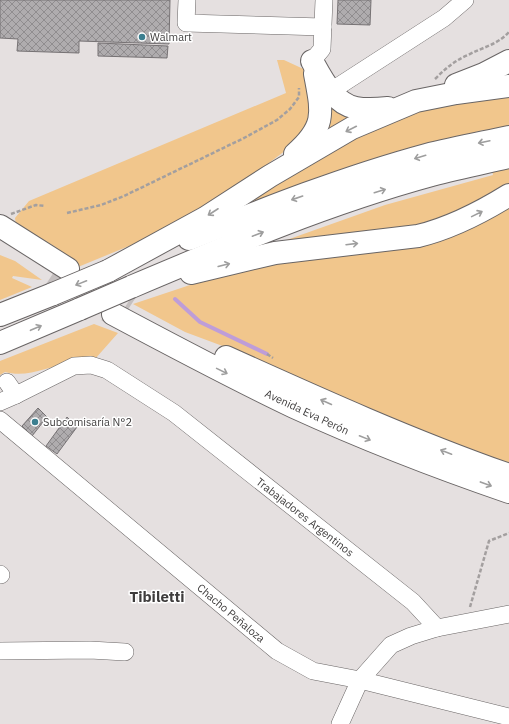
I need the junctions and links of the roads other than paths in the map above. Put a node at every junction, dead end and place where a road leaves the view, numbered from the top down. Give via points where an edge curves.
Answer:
1 (187, 0) edge
2 (324, 0) edge
3 (465, 0) edge
4 (323, 27) junction
5 (312, 61) junction
6 (509, 61) edge
7 (509, 86) edge
8 (331, 91) junction
9 (416, 101) junction
10 (509, 137) edge
11 (509, 157) edge
12 (459, 158) junction
13 (270, 176) junction
14 (509, 195) edge
15 (3, 219) edge
16 (0, 242) edge
17 (108, 271) junction
18 (58, 279) junction
19 (124, 303) junction
20 (0, 315) edge
21 (0, 343) edge
22 (0, 402) edge
23 (0, 420) edge
24 (509, 475) edge
25 (509, 492) edge
26 (509, 614) edge
27 (437, 628) junction
28 (0, 651) edge
29 (125, 652) dead end
30 (360, 680) junction
31 (509, 717) edge
32 (340, 724) edge

1 - 4 street via 186,22
2 - 4 street
3 - 8 street via 444,18
4 - 5 street via 322,49
5 - 8 main road
5 - 13 main road via 321,107 316,132 307,144
6 - 9 main road via 484,74
7 - 9 main road via 456,92
8 - 9 main road via 344,104 355,108 390,108
9 -> 13 main road via 352,128
10 -> 12 main road
11 - 12 main road
12 -> 17 main road via 426,156 350,179
19 -> 12 main road via 224,248
13 -> 17 main road via 205,218
19 -> 14 main road via 275,253 429,233 457,224
15 - 18 main road
16 - 18 main road
17 -> 18 main road, bridge
18 - 20 main road
21 -> 19 main road, bridge via 80,310
24 -> 19 main road, Avenida Eva Perón via 425,444 188,340
19 -> 25 main road, Avenida Eva Perón via 197,359 294,407 404,453
22 - 27 street, Trabajadores Argentinos via 12,389 74,366 91,365 108,370 174,413 413,602
23 - 30 street, Chacho Peñaloza via 277,651 313,671
26 - 27 street
27 - 30 street via 391,645
28 - 29 street
30 - 31 street, Chacho Peñaloza
30 - 32 street

